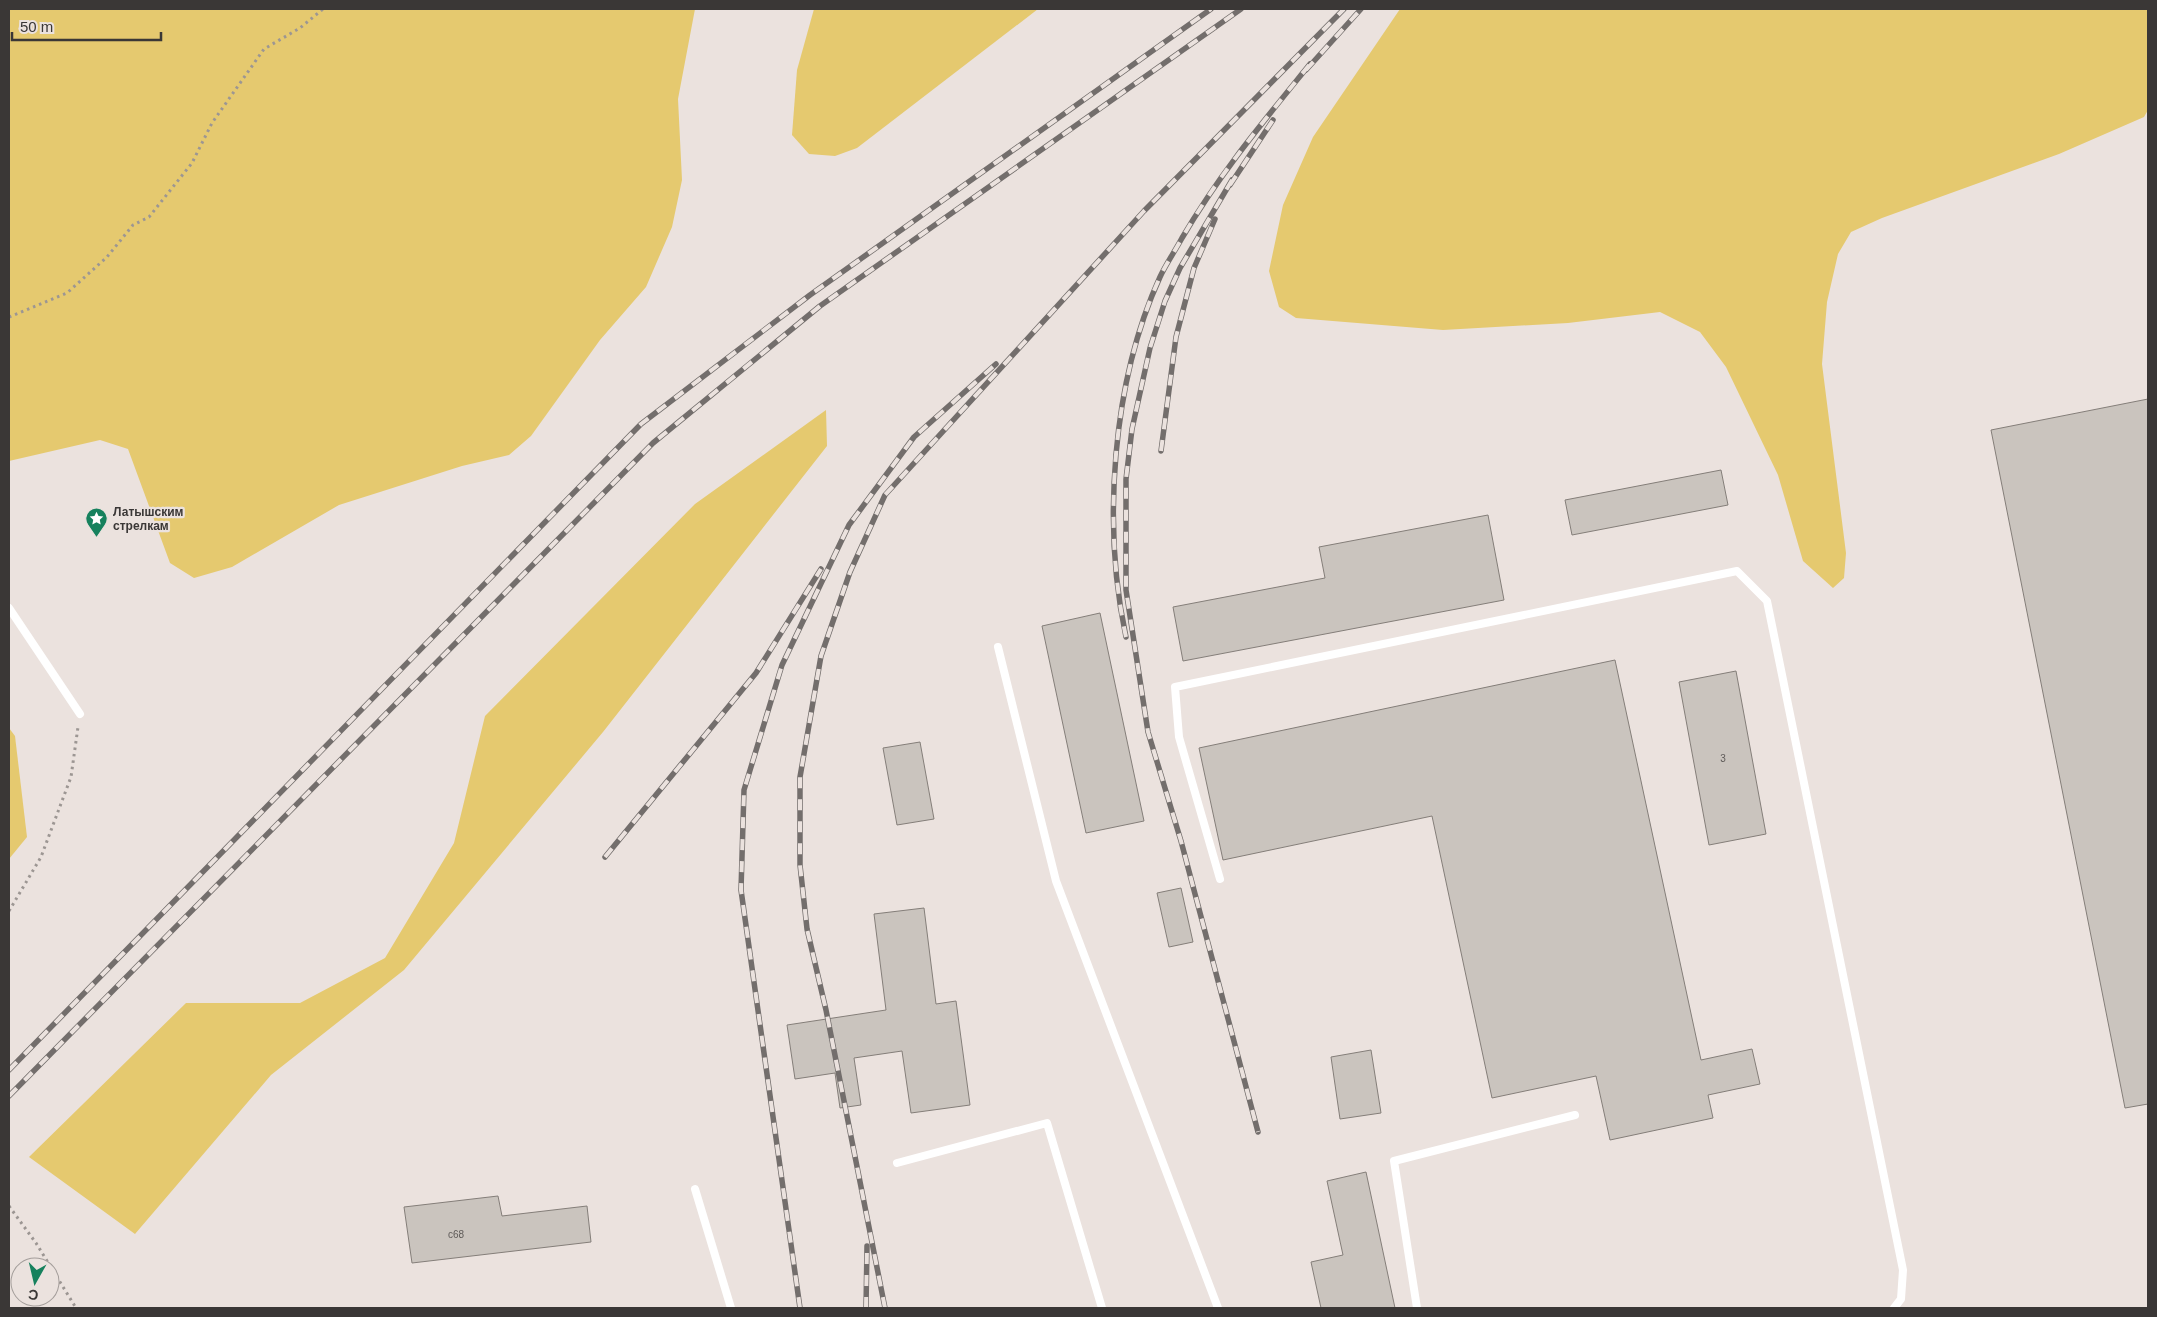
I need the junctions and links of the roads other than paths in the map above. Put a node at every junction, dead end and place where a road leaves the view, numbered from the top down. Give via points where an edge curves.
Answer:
1 (9, 608) edge
2 (998, 647) dead end
3 (80, 714) road end
4 (1220, 879) dead end
5 (1575, 1115) dead end
6 (897, 1163) dead end
7 (695, 1188) dead end
8 (731, 1308) edge
9 (1102, 1308) edge
10 (1218, 1308) edge
11 (1417, 1308) edge
12 (1894, 1308) edge

1 - 3 lane
2 - 10 lane via 1056,881
4 - 12 lane via 1180,737 1175,687 1737,570 1767,601 1903,1270 1900,1299
5 - 11 lane via 1394,1161
6 - 9 lane via 1047,1123
7 - 8 lane

